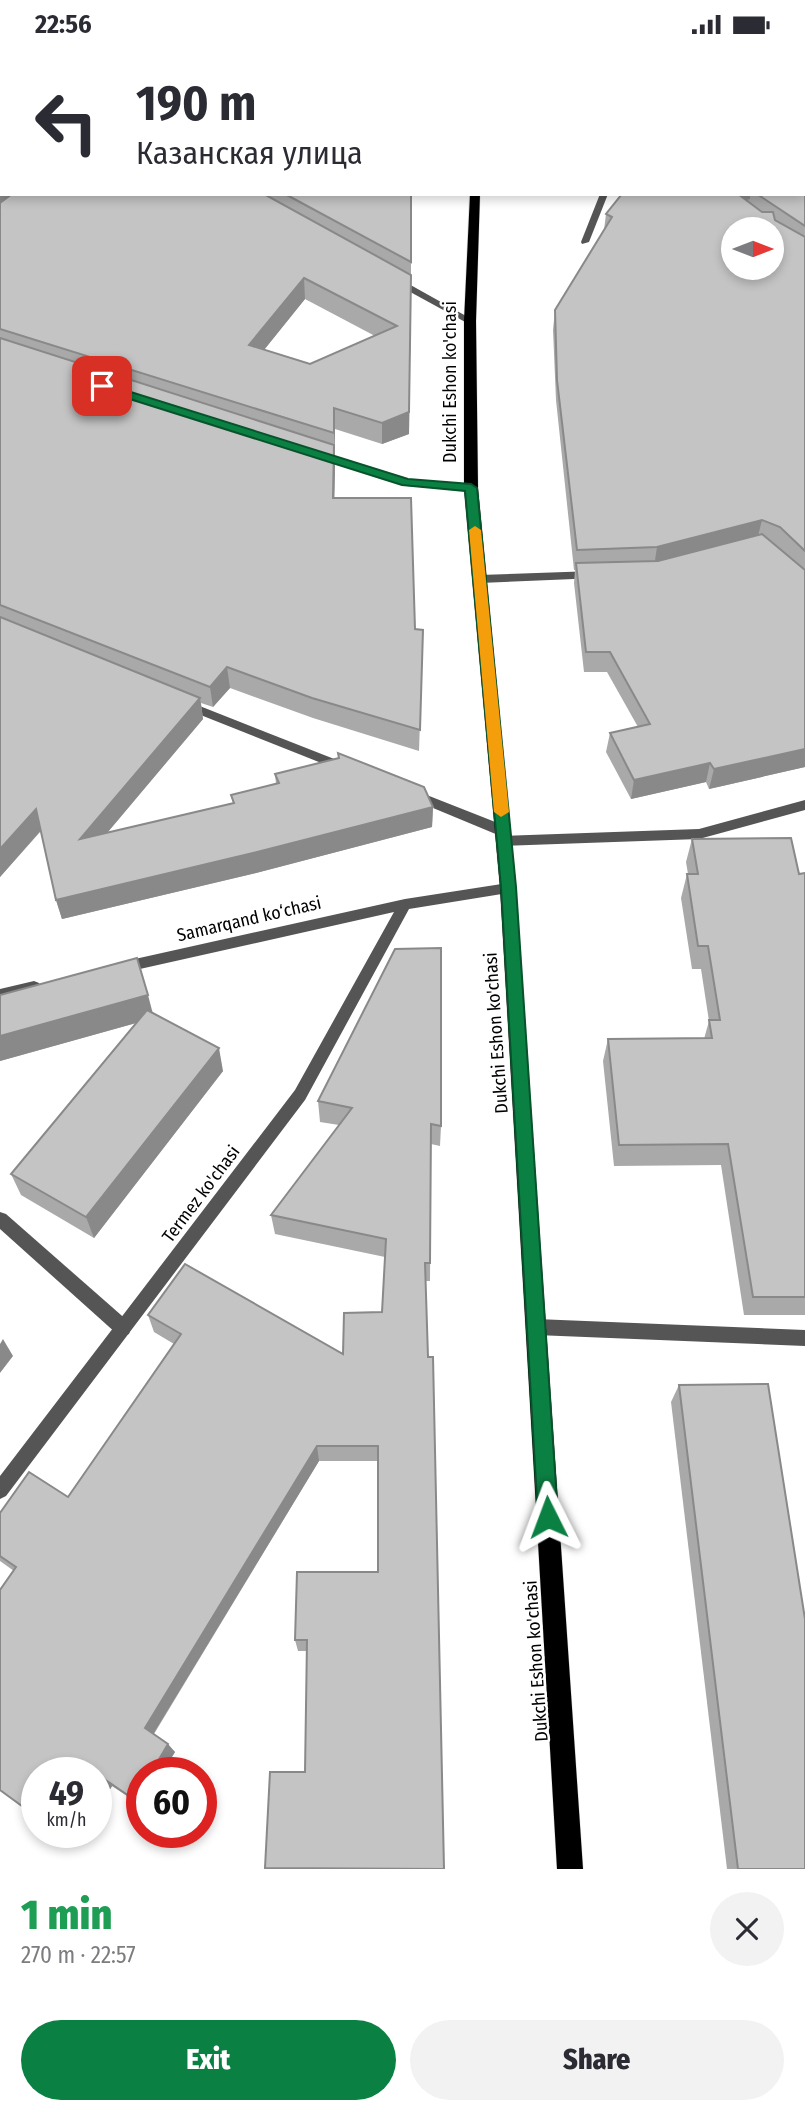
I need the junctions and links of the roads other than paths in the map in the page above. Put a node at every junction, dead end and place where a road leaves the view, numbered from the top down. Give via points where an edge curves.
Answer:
1 (475, 196) edge
2 (603, 196) edge
3 (585, 242) dead end
4 (384, 274) edge
5 (470, 321) junction
6 (302, 449) edge
7 (471, 488) junction
8 (614, 575) edge
9 (480, 579) junction
10 (168, 697) edge
11 (361, 774) edge
12 (400, 790) edge
13 (805, 806) edge
14 (504, 836) junction
15 (508, 887) junction
16 (405, 904) junction
17 (109, 970) edge
18 (55, 982) edge
19 (0, 994) edge
20 (0, 1219) edge
21 (536, 1327) junction
22 (123, 1328) junction
23 (805, 1338) edge
24 (0, 1490) edge
25 (570, 1869) edge

1 - 5 main road, Dukchi Eshon ko'chasi
2 - 3 street
4 - 5 street
5 - 7 main road, Dukchi Eshon ko'chasi
6 - 7 street via 407,483
7 - 9 main road, Dukchi Eshon ko'chasi
8 - 9 street
9 - 14 main road, Dukchi Eshon ko'chasi
10 - 11 street
12 - 14 street
13 - 14 street via 699,834
14 - 15 main road, Dukchi Eshon ko'chasi
15 - 16 street, Samarqand ko‘chasi
15 - 21 main road, Dukchi Eshon ko'chasi
16 - 17 street, Samarqand ko‘chasi
16 - 22 street, Termez ko'chasi via 300,1095
18 - 19 street
20 - 22 street
21 - 23 street
21 - 25 main road, Dukchi Eshon ko'chasi
22 - 24 street, Termez ko'chasi

